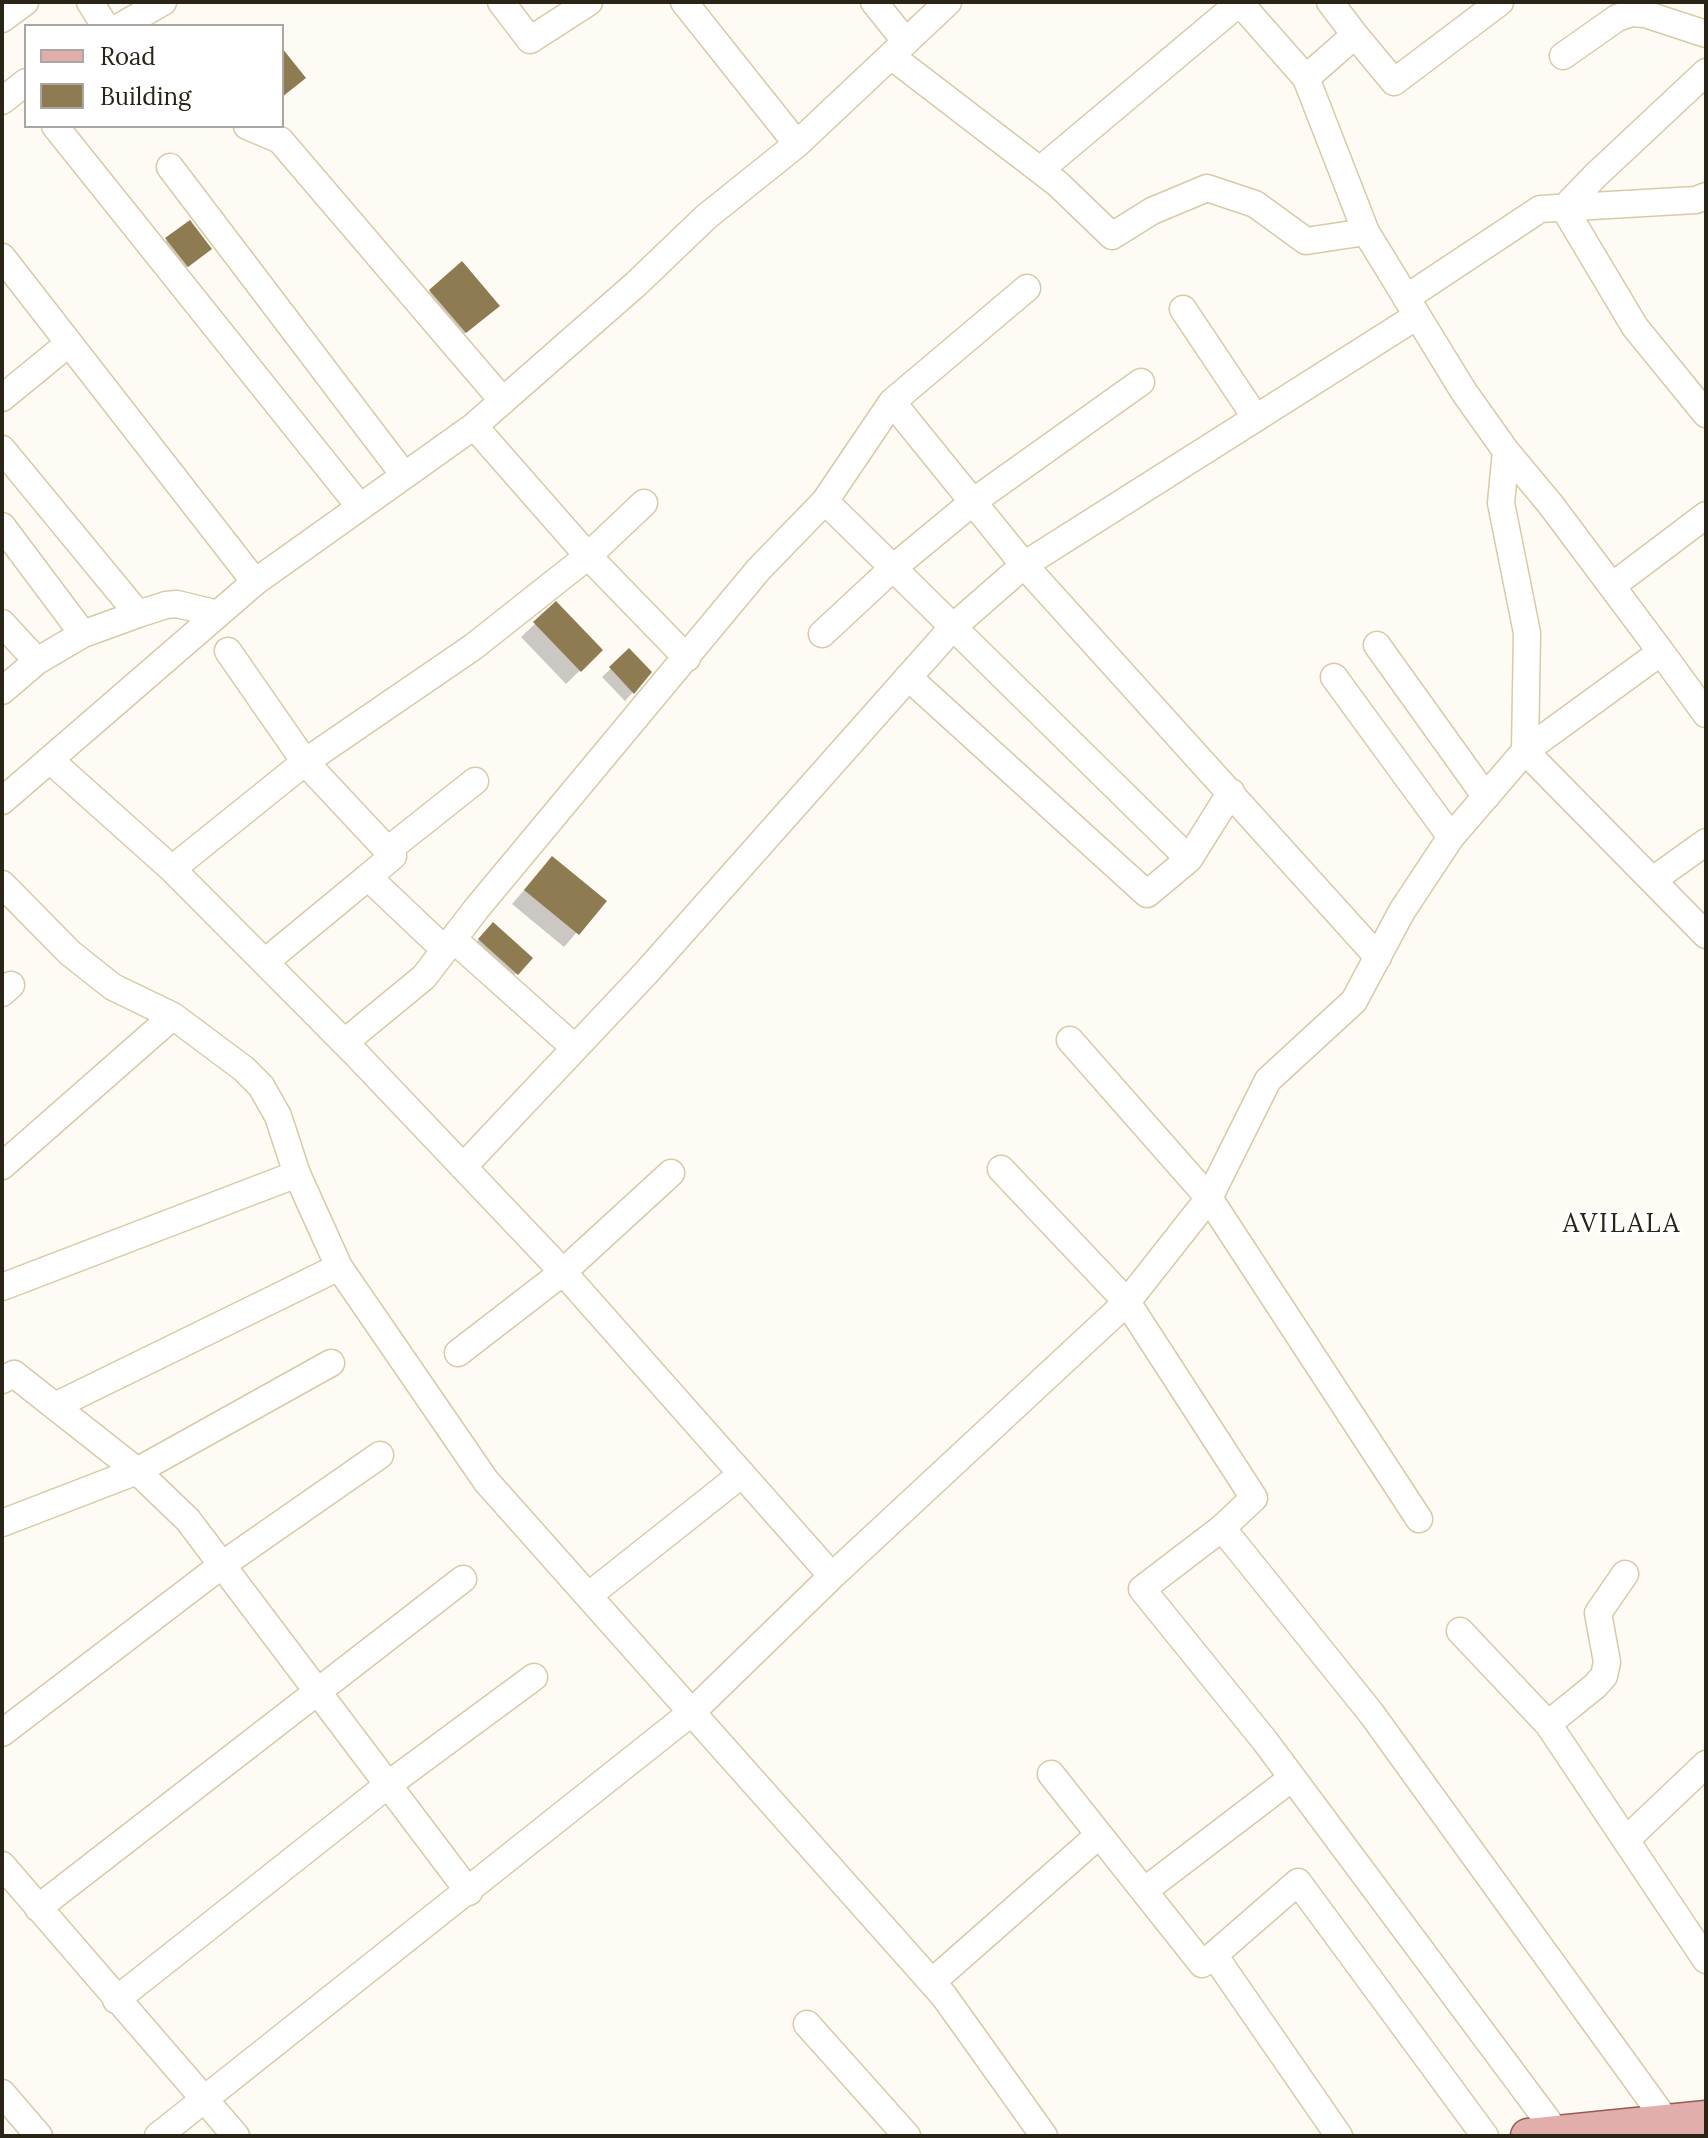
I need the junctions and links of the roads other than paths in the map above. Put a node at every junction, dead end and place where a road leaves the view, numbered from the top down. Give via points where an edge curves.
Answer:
1 (25, 2) edge
2 (90, 2) edge
3 (163, 2) edge
4 (501, 2) edge
5 (589, 2) edge
6 (684, 2) edge
7 (874, 2) edge
8 (948, 2) edge
9 (1239, 2) edge
10 (1330, 2) edge
11 (1500, 2) edge
12 (2, 19) edge
13 (135, 23) edge
14 (104, 24) edge
15 (1706, 34) edge
16 (1355, 35) junction
17 (898, 49) junction
18 (1563, 56) dead end
19 (1706, 72) edge
20 (1306, 78) junction
21 (57, 128) edge
22 (252, 128) edge
23 (797, 144) junction
24 (170, 167) dead end
25 (1040, 170) junction
26 (1706, 196) edge
27 (1564, 208) junction
28 (1366, 232) junction
29 (2, 257) edge
30 (1027, 288) dead end
31 (1412, 307) junction
32 (1183, 309) dead end
33 (68, 344) junction
34 (1141, 382) dead end
35 (2, 398) edge
36 (503, 401) junction
37 (892, 402) junction
38 (1706, 414) edge
39 (1256, 418) junction
40 (474, 426) junction
41 (2, 449) edge
42 (1506, 451) junction
43 (404, 475) junction
44 (825, 501) junction
45 (974, 501) junction
46 (644, 503) dead end
47 (360, 507) junction
48 (1706, 515) edge
49 (2, 526) edge
50 (588, 556) junction
51 (1024, 565) junction
52 (893, 568) junction
53 (255, 582) junction
54 (1612, 586) junction
55 (138, 614) junction
56 (218, 614) junction
57 (2, 623) edge
58 (953, 627) junction
59 (83, 634) junction
60 (822, 634) dead end
61 (1377, 645) dead end
62 (228, 651) dead end
63 (1661, 652) junction
64 (687, 658) junction
65 (37, 661) junction
66 (908, 677) junction
67 (1334, 677) dead end
68 (2, 691) edge
69 (1706, 714) edge
70 (1525, 751) junction
71 (50, 760) junction
72 (305, 762) junction
73 (475, 781) dead end
74 (1231, 792) junction
75 (1486, 797) junction
76 (2, 801) edge
77 (1451, 837) junction
78 (1706, 842) edge
79 (388, 850) junction
80 (1189, 859) junction
81 (172, 869) junction
82 (368, 877) junction
83 (1653, 880) junction
84 (2, 884) edge
85 (1706, 935) edge
86 (449, 944) junction
87 (1378, 957) junction
88 (265, 962) junction
89 (173, 1016) junction
90 (1070, 1040) dead end
91 (345, 1042) junction
92 (575, 1048) junction
93 (2, 1166) edge
94 (463, 1167) junction
95 (1001, 1169) dead end
96 (671, 1173) dead end
97 (297, 1174) junction
98 (1209, 1198) junction
99 (339, 1267) junction
100 (563, 1272) junction
101 (2, 1287) edge
102 (1127, 1302) junction
103 (458, 1353) dead end
104 (331, 1363) dead end
105 (2, 1380) edge
106 (55, 1406) junction
107 (380, 1455) dead end
108 (137, 1471) junction
109 (742, 1474) junction
110 (1419, 1519) dead end
111 (2, 1523) edge
112 (1222, 1528) junction
113 (222, 1565) junction
114 (1625, 1574) dead end
115 (832, 1576) junction
116 (463, 1579) dead end
117 (588, 1596) junction
118 (1460, 1631) dead end
119 (534, 1677) dead end
120 (317, 1690) junction
121 (692, 1712) junction
122 (1548, 1724) junction
123 (2, 1733) edge
124 (1706, 1764) edge
125 (1051, 1774) dead end
126 (1292, 1778) junction
127 (389, 1784) junction
128 (1099, 1835) junction
129 (1626, 1840) junction
130 (2, 1865) edge
131 (1144, 1891) junction
132 (469, 1892) junction
133 (38, 1908) junction
134 (1214, 1955) junction
135 (1706, 1960) edge
136 (932, 1982) junction
137 (116, 2000) junction
138 (807, 2024) dead end
139 (2, 2093) edge
140 (203, 2099) junction
141 (1706, 2118) edge
142 (1670, 2129) edge
143 (1542, 2134) edge
144 (39, 2136) edge
145 (158, 2136) edge
146 (236, 2136) edge
147 (907, 2136) edge
148 (1044, 2136) edge
149 (1339, 2136) edge
150 (1485, 2136) edge

1 - 12 street
2 - 14 street
3 - 13 street
4 - 5 street via 530,40
6 - 23 street
7 - 17 street
8 - 17 street
9 - 20 street
9 - 25 street
10 - 16 street
11 - 16 street via 1394,82
15 - 18 street via 1631,13
16 - 20 street
17 - 23 street
17 - 25 street
19 - 27 street
20 - 28 street
21 - 47 street
22 - 36 street via 280,140
23 - 36 street via 706,217
24 - 43 street
25 - 28 street via 1112,236 1152,211 1207,188 1255,204 1306,241
26 - 27 street
27 - 31 street via 1540,209
27 - 38 street via 1635,327
28 - 31 street
29 - 33 street
30 - 37 street
31 - 39 street
31 - 42 street
32 - 39 street
33 - 35 street
33 - 53 street
34 - 45 street
36 - 40 street
37 - 44 street
37 - 45 street
39 - 51 street
40 - 43 street
40 - 50 street
41 - 55 street
42 - 54 street
42 - 70 street via 1501,503 1527,633
43 - 47 street
44 - 52 street
44 - 64 street via 759,569
45 - 51 street
45 - 52 street
46 - 50 street
47 - 53 street
48 - 54 street
49 - 59 street
50 - 64 street
50 - 72 street via 473,647
51 - 58 street
51 - 74 street
52 - 58 street
52 - 60 street
53 - 56 street
54 - 63 street
55 - 56 street via 177,604
55 - 59 street
56 - 71 street
57 - 65 street
58 - 66 street
58 - 80 street
59 - 65 street
61 - 75 street
62 - 72 street
63 - 69 street
63 - 70 street
64 - 86 street
65 - 68 street
66 - 80 street via 1147,894
66 - 92 street
67 - 77 street
70 - 75 street
70 - 83 street
71 - 76 street
71 - 81 street
72 - 79 street
72 - 81 street
73 - 79 street
74 - 80 street
74 - 87 street
75 - 77 street
77 - 87 street
78 - 83 street
79 - 82 street via 393,856
81 - 88 street
82 - 86 street
82 - 88 street
83 - 85 street
84 - 89 street via 70,953 113,987
86 - 91 street via 424,977
86 - 92 street
87 - 98 street via 1354,1001 1268,1080
88 - 91 street
89 - 93 street
89 - 97 street via 261,1086 278,1116
90 - 98 street
91 - 94 street
92 - 94 street
94 - 100 street
95 - 102 street
96 - 100 street
97 - 99 street
97 - 101 street
98 - 102 street
98 - 110 street
99 - 106 street
99 - 117 street via 486,1481
100 - 103 street
100 - 109 street
102 - 112 street via 1254,1498
102 - 115 street
104 - 108 street
105 - 106 street via 14,1374
106 - 108 street
107 - 113 street
108 - 111 street
108 - 113 street via 188,1520
109 - 115 street
109 - 117 street
112 - 126 street via 1142,1589
112 - 142 street via 1371,1713
113 - 120 street
113 - 123 street
114 - 122 street via 1598,1613 1607,1662 1604,1676
115 - 121 street
116 - 120 street
117 - 121 street
118 - 122 street
119 - 127 street
120 - 127 street
120 - 133 street
121 - 132 street
121 - 136 street
122 - 129 street
124 - 129 street
125 - 128 street
126 - 131 street
126 - 143 street
127 - 132 street
127 - 137 street
128 - 131 street
128 - 136 street
129 - 135 street
130 - 133 street
131 - 134 street via 1202,1964
132 - 140 street
133 - 137 street
134 - 149 street
134 - 150 street via 1298,1882
136 - 148 street
137 - 140 street
138 - 147 street
139 - 144 street
140 - 145 street
140 - 146 street
141 - 142 main road
142 - 143 main road

